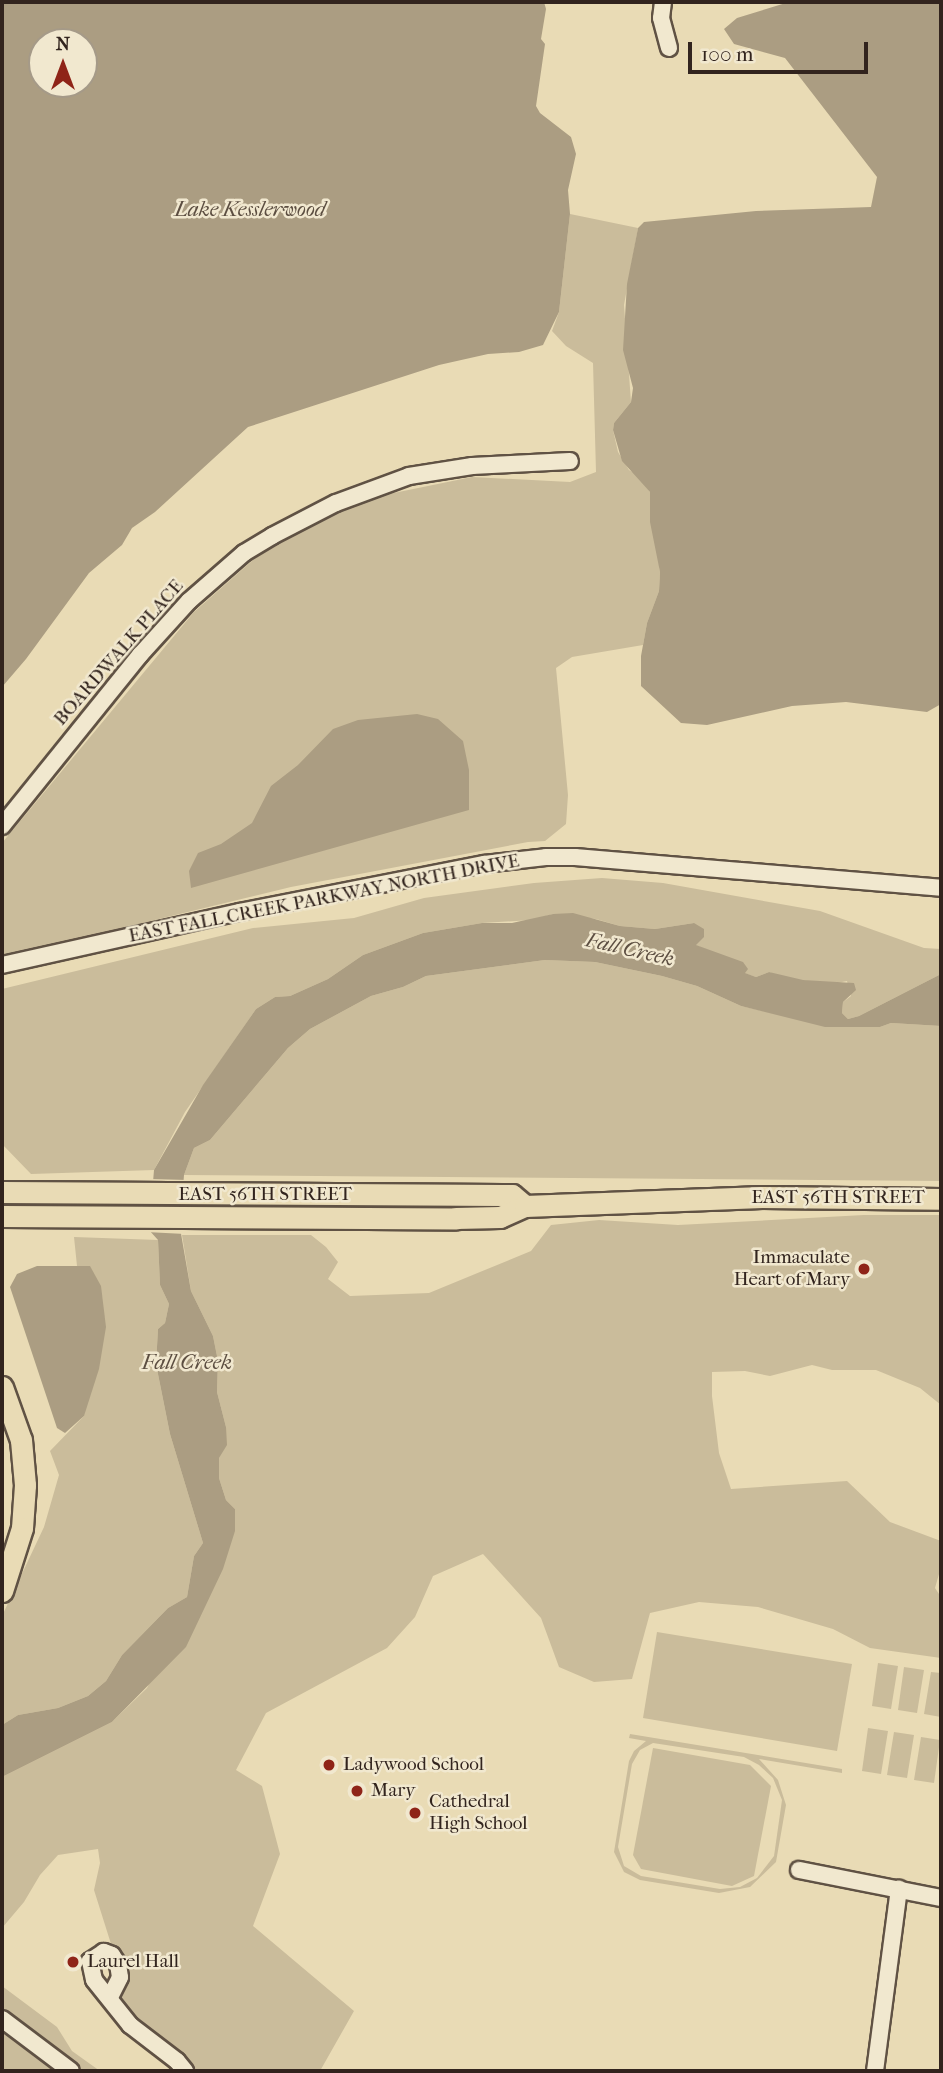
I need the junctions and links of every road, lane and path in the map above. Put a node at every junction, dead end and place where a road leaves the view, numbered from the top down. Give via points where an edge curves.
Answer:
1 (663, 2) edge
2 (669, 48) dead end
3 (570, 461) dead end
4 (2, 826) edge
5 (941, 888) edge
6 (2, 965) edge
7 (2, 1179) edge
8 (2, 1192) edge
9 (23, 1192) junction
10 (941, 1199) edge
11 (525, 1206) junction
12 (2, 1216) edge
13 (2, 1387) edge
14 (2, 1591) edge
15 (799, 1870) dead end
16 (899, 1889) junction
17 (941, 1898) edge
18 (110, 1997) dead end
19 (2, 2019) edge
20 (71, 2071) edge
21 (185, 2071) edge
22 (875, 2071) edge

1 - 2 street
3 - 4 street, BOARDWALK PLACE via 472,466 410,477 336,503 244,553 189,601 140,655
5 - 6 street, EAST FALL CREEK PARKWAY NORTH DRIVE via 546,857 484,864 279,904
7 - 9 main road
8 - 9 main road, EAST 56TH STREET
9 - 11 main road, EAST 56TH STREET via 512,1195
10 - 11 main road, EAST 56TH STREET via 762,1197
11 - 12 main road, EAST 56TH STREET via 500,1217
13 - 14 main road via 21,1440 25,1485 22,1528
15 - 16 street
16 - 17 street
16 - 22 street
18 - 21 street via 130,2025
19 - 20 street

